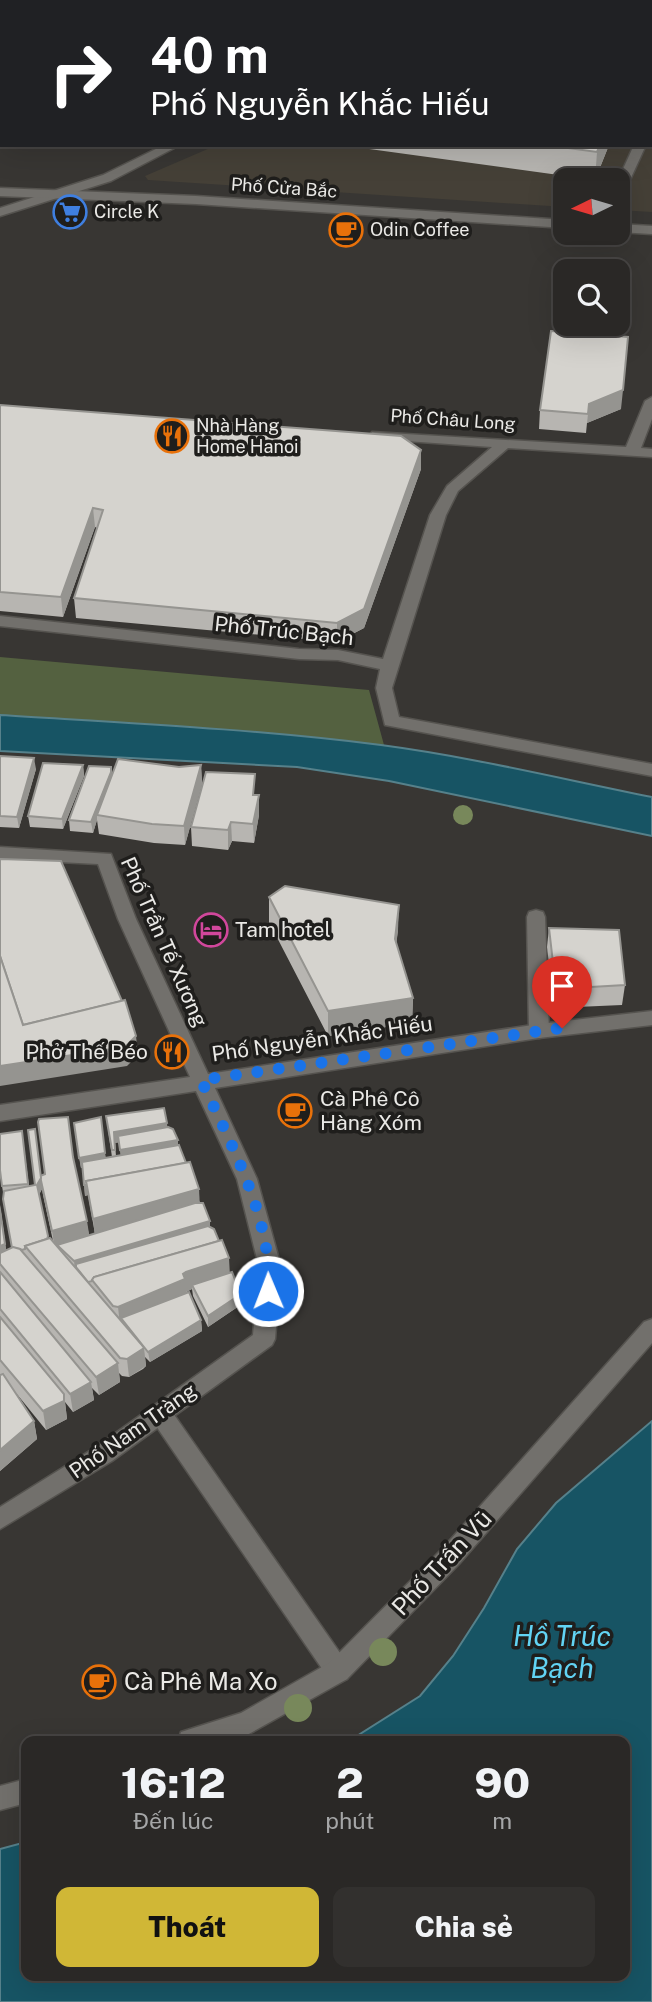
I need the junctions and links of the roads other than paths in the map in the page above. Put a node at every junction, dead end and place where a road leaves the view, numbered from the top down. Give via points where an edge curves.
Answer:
1 (170, 147) edge
2 (638, 147) edge
3 (629, 168) edge
4 (0, 192) edge
5 (57, 195) junction
6 (0, 212) edge
7 (553, 223) edge
8 (630, 229) edge
9 (652, 230) edge
10 (652, 401) edge
11 (355, 433) edge
12 (505, 443) junction
13 (632, 451) junction
14 (652, 453) edge
15 (0, 621) edge
16 (389, 666) junction
17 (652, 770) edge
18 (0, 853) edge
19 (536, 917) dead end
20 (652, 1018) edge
21 (539, 1031) junction
22 (201, 1080) junction
23 (0, 1113) edge
24 (652, 1328) edge
25 (264, 1339) joint
26 (160, 1413) junction
27 (0, 1519) edge
28 (338, 1671) junction
29 (206, 1736) edge
30 (21, 1792) edge
31 (0, 1798) edge

1 - 5 street via 107,178
2 - 3 street
4 - 5 street, Phố Cửa Bắc
5 - 6 street
5 - 7 street, Phố Cửa Bắc
8 - 9 street
10 - 13 street
11 - 12 street, Phố Châu Long
12 - 13 street, Phố Châu Long
12 - 16 street via 452,489 438,514
13 - 14 street, Phố Châu Long
15 - 16 street, Phố Trúc Bạch via 338,655
16 - 17 street via 384,688 391,721
18 - 22 street, Phố Trần Tế Xương via 105,858 127,919
19 - 21 street
20 - 21 street, Phố Nguyễn Khắc Hiếu
21 - 22 street, Phố Nguyễn Khắc Hiếu
22 - 23 street, Phố Nguyễn Khắc Hiếu
22 - 25 street, Phố Trần Tế Xương via 247,1180 270,1267
24 - 28 street, Phố Trấn Vũ via 451,1556
25 - 26 street, Phố Nam Tràng
26 - 27 street, Phố Nam Tràng
26 - 28 street
28 - 29 street, Phố Trấn Vũ via 247,1723
30 - 31 street

